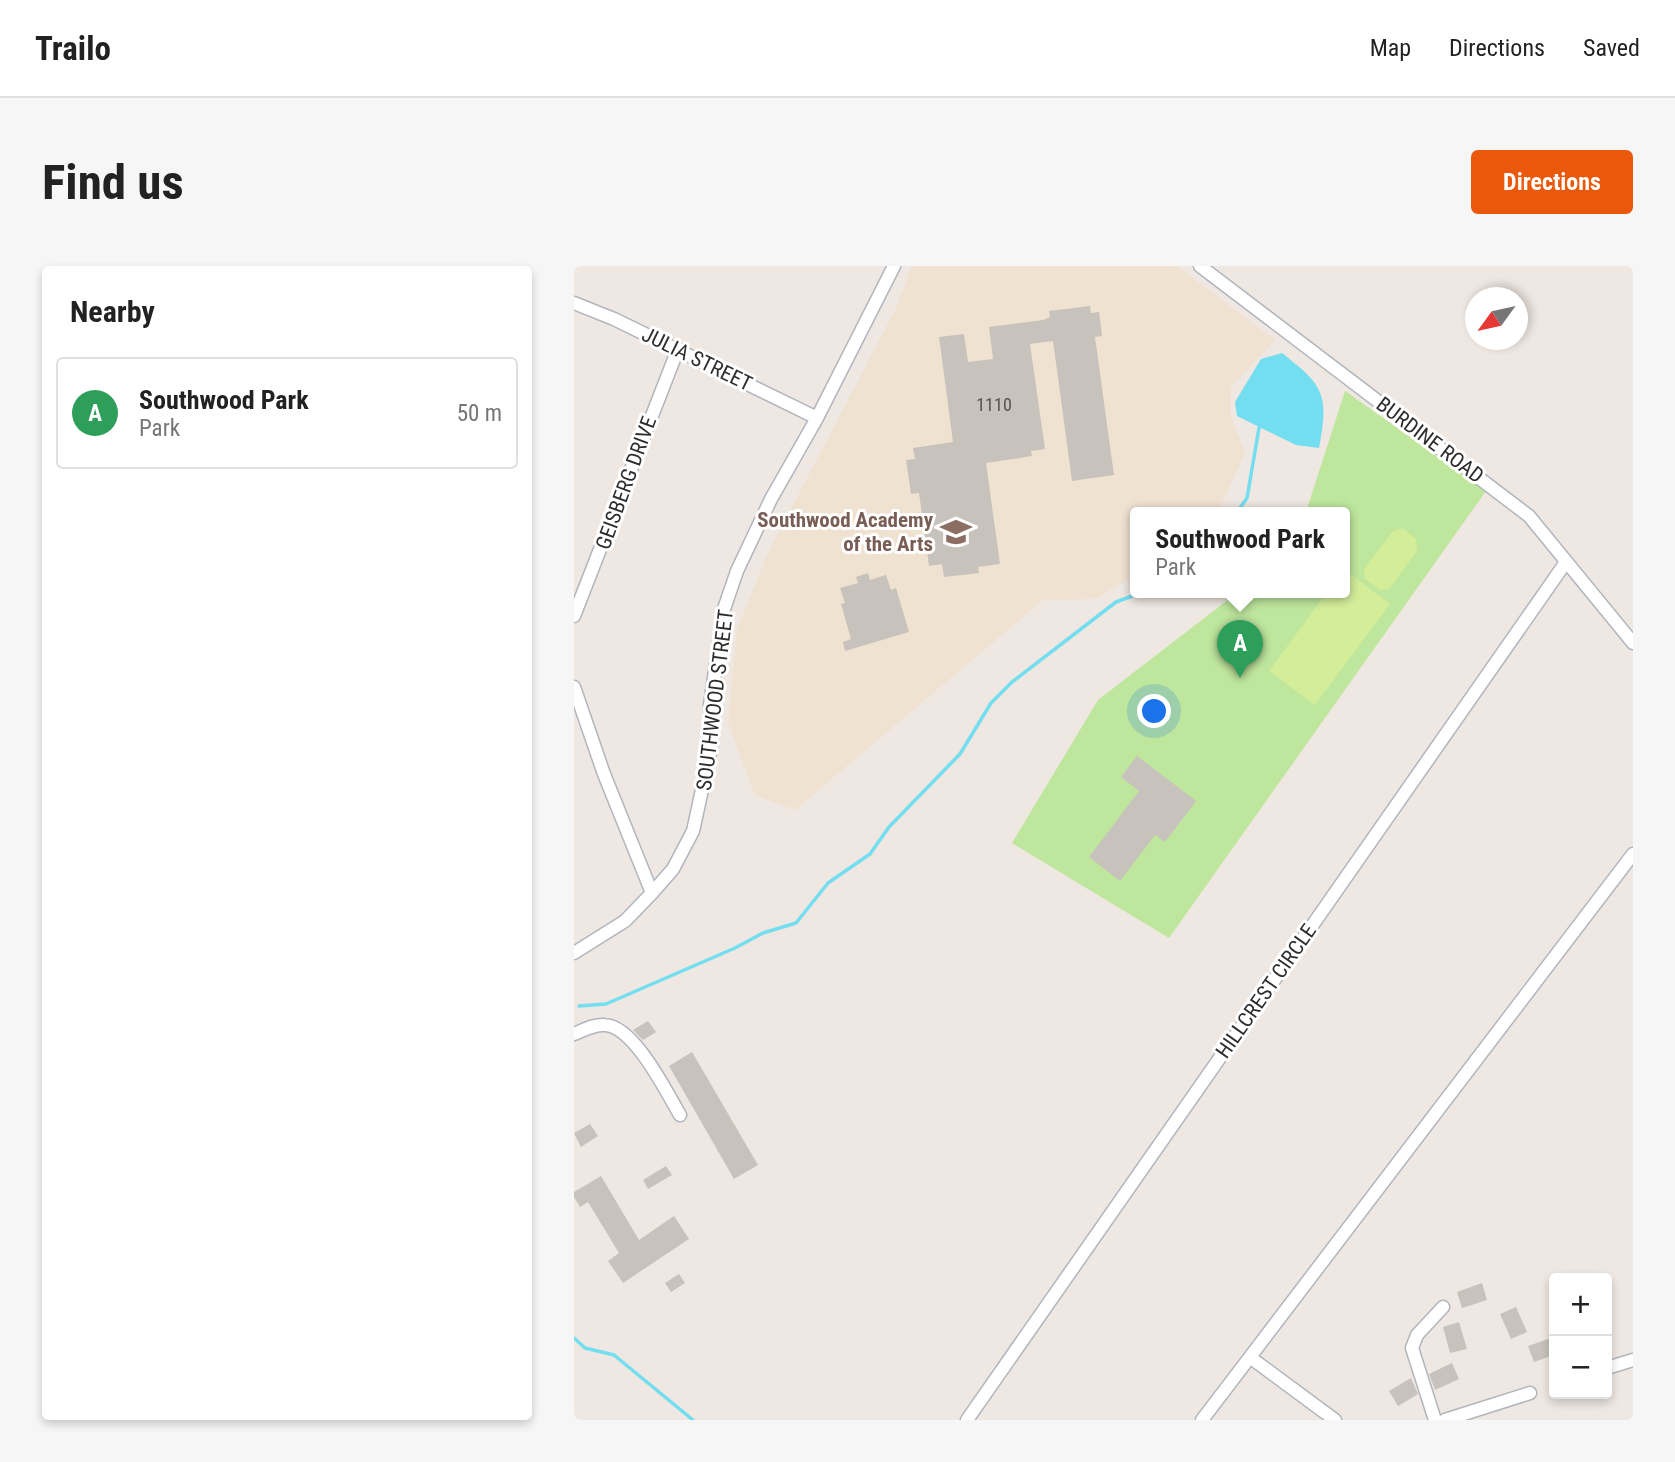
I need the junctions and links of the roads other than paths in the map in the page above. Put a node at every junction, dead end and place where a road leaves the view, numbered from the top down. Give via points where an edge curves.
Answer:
1 (894, 266) edge
2 (1200, 266) edge
3 (574, 304) edge
4 (678, 349) junction
5 (817, 418) junction
6 (1566, 562) junction
7 (574, 616) edge
8 (1633, 643) edge
9 (574, 687) edge
10 (1633, 854) edge
11 (652, 893) junction
12 (574, 953) edge
13 (574, 1034) edge
14 (680, 1115) dead end
15 (1443, 1307) dead end
16 (1251, 1358) junction
17 (1633, 1360) edge
18 (1612, 1366) edge
19 (1530, 1393) dead end
20 (1462, 1418) edge
21 (967, 1420) edge
22 (1202, 1420) edge
23 (1335, 1420) edge
24 (1435, 1420) edge
25 (1445, 1420) edge

1 - 5 street, SOUTHWOOD STREET
2 - 6 street, BURDINE ROAD via 1502,494 1529,516
3 - 4 street, JULIA STREET
4 - 5 street, JULIA STREET
4 - 7 street, GEISBERG DRIVE
5 - 11 street, SOUTHWOOD STREET via 737,571 724,609 704,792 693,831 673,869
6 - 8 street, BURDINE ROAD
6 - 21 street, HILLCREST CIRCLE
9 - 11 street
10 - 16 street
11 - 12 street, SOUTHWOOD STREET via 625,921
13 - 14 street via 608,1024 622,1032 643,1055
15 - 24 street via 1412,1348
16 - 22 street
16 - 23 street
17 - 18 street
19 - 20 street
20 - 25 street

